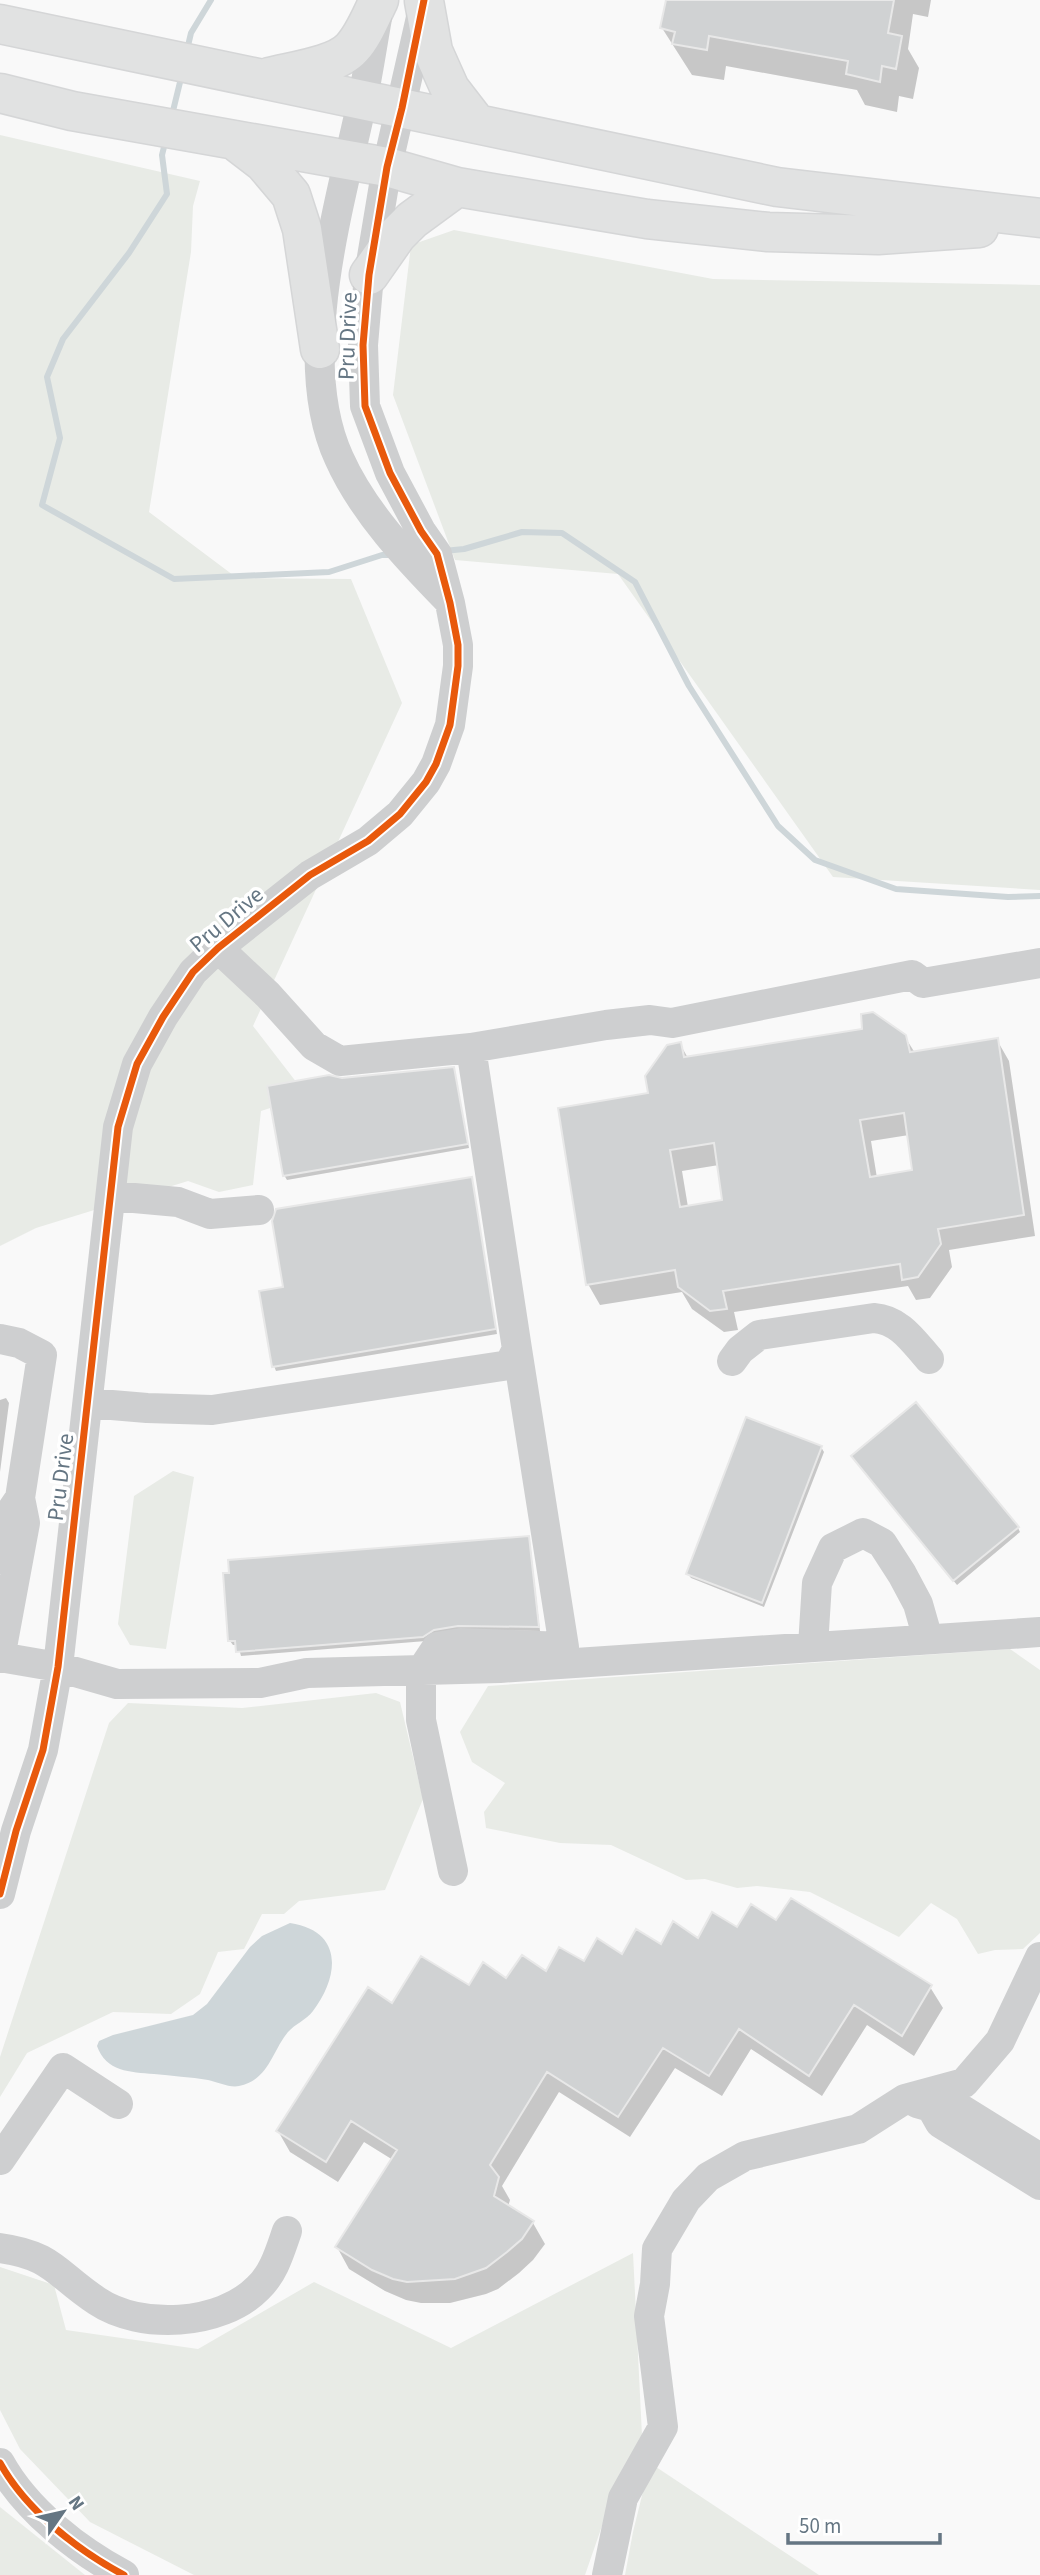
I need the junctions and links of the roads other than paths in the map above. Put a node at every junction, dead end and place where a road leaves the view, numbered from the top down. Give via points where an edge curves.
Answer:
1 (380, 0) edge
2 (424, 0) edge
3 (0, 24) edge
4 (261, 79) junction
5 (0, 93) edge
6 (362, 100) junction
7 (402, 108) junction
8 (477, 124) junction
9 (234, 140) junction
10 (349, 160) junction
11 (387, 167) junction
12 (457, 187) junction
13 (1040, 218) edge
14 (1040, 225) edge
15 (369, 275) junction
16 (320, 349) junction
17 (419, 550) junction
18 (218, 948) junction
19 (1040, 965) edge
20 (471, 1048) junction
21 (112, 1196) junction
22 (259, 1210) dead end
23 (0, 1339) edge
24 (517, 1349) junction
25 (929, 1359) dead end
26 (732, 1361) dead end
27 (88, 1403) junction
28 (20, 1498) junction
29 (0, 1559) edge
30 (1040, 1632) edge
31 (928, 1639) junction
32 (813, 1646) junction
33 (0, 1657) edge
34 (58, 1667) junction
35 (421, 1671) junction
36 (453, 1871) dead end
37 (0, 1894) edge
38 (1040, 1957) edge
39 (918, 2103) junction
40 (118, 2104) dead end
41 (1040, 2158) edge
42 (0, 2160) edge
43 (1040, 2185) edge
44 (287, 2231) dead end
45 (0, 2248) edge
46 (0, 2463) edge
47 (124, 2575) edge
48 (607, 2575) edge

1 - 4 main road via 357,43 342,56
1 - 6 street, Pru Drive
2 - 7 street, Pru Drive
2 - 8 main road via 433,51 450,89
3 - 4 main road
4 - 6 main road
5 - 9 main road
6 - 7 main road
6 - 10 street, Pru Drive
7 - 8 main road
7 - 11 street, Pru Drive
8 - 13 main road via 777,187
9 - 10 main road
9 - 16 main road via 264,163 291,195 302,229
10 - 11 main road
10 - 16 street, Pru Drive via 324,285
11 - 12 main road
11 - 15 street, Pru Drive
12 - 14 main road via 647,219 768,232 878,235
12 - 15 main road via 397,235
15 - 17 street, Pru Drive via 363,345 365,406
16 - 17 street, Pru Drive via 323,405 338,456 355,488
17 - 18 street, Pru Drive via 450,603 458,645 454,704 444,744 426,782 385,828 310,875
18 - 20 street via 314,1046 340,1061
18 - 21 street, Pru Drive via 193,972 137,1064 118,1127
19 - 20 street via 923,983 912,975 672,1023 650,1020 606,1025
20 - 24 street
21 - 22 street via 178,1202 210,1214
21 - 27 street, Pru Drive
23 - 28 street via 42,1355
24 - 27 street via 509,1365 212,1410
24 - 35 street via 564,1647 461,1643 437,1647
25 - 26 street via 898,1325 874,1318 759,1335
27 - 34 street, Pru Drive
28 - 29 street via 7,1517
28 - 33 street via 24,1523
30 - 31 street
31 - 32 street
31 - 32 street via 918,1604 902,1574 882,1543 863,1533 833,1548 817,1583
32 - 35 street
33 - 34 street
34 - 35 street via 117,1684 260,1684 307,1673
34 - 37 street, Pru Drive via 43,1750
35 - 36 street via 421,1720
38 - 39 street via 1000,2041 964,2083
39 - 41 street via 953,2104
39 - 43 street via 940,2123
39 - 48 street via 858,2129 745,2156 708,2177 686,2200 657,2249 649,2316 663,2427 623,2498
40 - 42 street via 63,2068
44 - 45 street via 275,2265 258,2289 230,2306 168,2322 124,2314 98,2302 50,2263
46 - 47 street via 11,2483 43,2515

